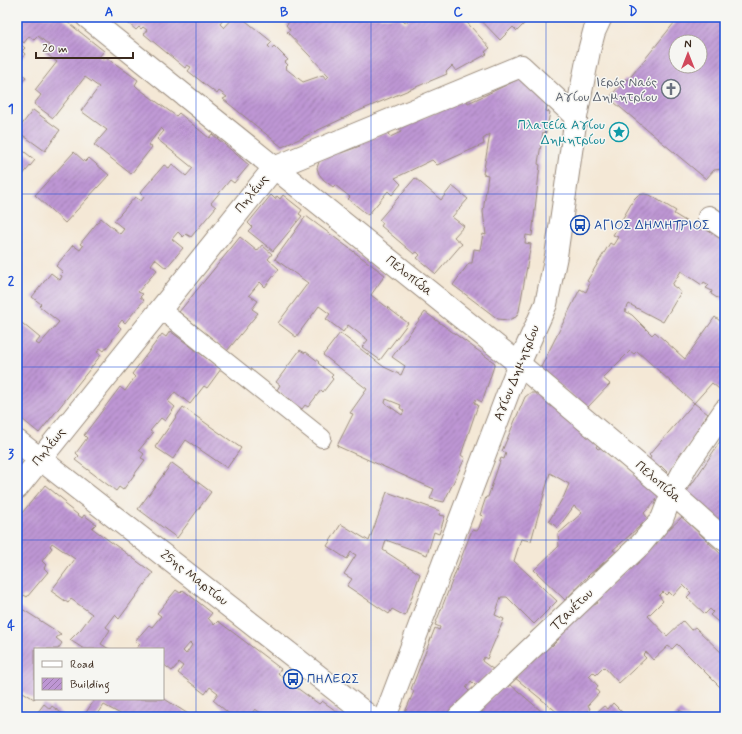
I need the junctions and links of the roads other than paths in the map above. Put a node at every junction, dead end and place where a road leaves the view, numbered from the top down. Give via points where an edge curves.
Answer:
1 (87, 17) edge
2 (601, 17) edge
3 (576, 117) junction
4 (274, 168) junction
5 (160, 309) junction
6 (520, 364) junction
7 (725, 410) edge
8 (322, 438) dead end
9 (17, 441) edge
10 (40, 459) junction
11 (17, 488) edge
12 (672, 493) junction
13 (725, 540) edge
14 (370, 717) edge
15 (385, 717) edge
16 (459, 717) edge

1 - 4 street, Πελοπίδα
2 - 3 street, Αγίου Δημητρίου via 589,51
3 - 4 street, Πηλέως via 521,66
3 - 6 street, Αγίου Δημητρίου via 556,256 546,304
4 - 5 street, Πηλέως
4 - 6 street, Πελοπίδα
5 - 8 lane
5 - 10 street, Πηλέως
6 - 12 street, Πελοπίδα
6 - 15 street, Αγίου Δημητρίου
7 - 12 street, Τζανέτου via 687,465
9 - 10 street, 25ης Μαρτίου
10 - 11 street, Πηλέως
10 - 14 street, 25ης Μαρτίου
12 - 13 street, Πελοπίδα
12 - 16 street, Τζανέτου via 662,519 641,544

